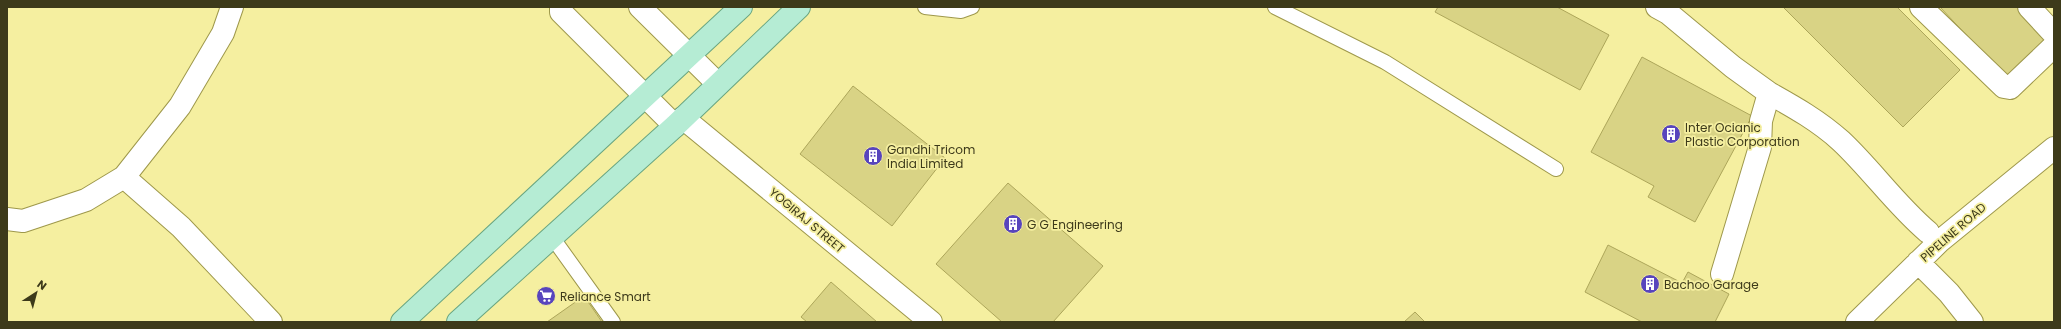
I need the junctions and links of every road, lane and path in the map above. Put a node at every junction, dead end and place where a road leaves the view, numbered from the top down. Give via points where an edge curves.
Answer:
1 (232, 7) edge
2 (560, 7) edge
3 (640, 7) edge
4 (741, 7) edge
5 (799, 7) edge
6 (925, 7) edge
7 (972, 7) edge
8 (1275, 7) edge
9 (1921, 7) edge
10 (2029, 7) edge
11 (1667, 9) edge
12 (2054, 34) edge
13 (2054, 46) edge
14 (689, 56) junction
15 (718, 84) junction
16 (1769, 93) junction
17 (646, 96) junction
18 (679, 122) junction
19 (2054, 148) edge
20 (1556, 169) dead end
21 (124, 177) junction
22 (7, 219) edge
23 (1928, 232) dead end
24 (552, 237) junction
25 (1918, 262) junction
26 (1722, 274) dead end
27 (271, 322) edge
28 (402, 322) edge
29 (458, 322) edge
30 (613, 322) edge
31 (931, 322) edge
32 (1857, 322) edge
33 (1972, 322) edge

1 - 21 street via 223,32 180,106
2 - 17 street, YOGIRAJ STREET via 561,12
3 - 14 street
4 - 14 main road
5 - 15 main road
6 - 7 lane via 961,11
8 - 20 lane via 1385,62
9 - 13 street via 2004,87 2010,88
10 - 12 street
11 - 16 street via 1733,67
14 - 15 street
14 - 17 main road
15 - 18 main road
16 - 23 street via 1804,112 1840,140 1911,218
16 - 26 street via 1760,121 1760,147
17 - 18 street, YOGIRAJ STREET
17 - 28 main road
18 - 24 main road
18 - 31 street, YOGIRAJ STREET
19 - 25 street, PIPELINE ROAD
21 - 22 street via 86,200 23,221
21 - 27 street via 181,227
24 - 29 main road
24 - 30 lane
25 - 32 street, PIPELINE ROAD
25 - 33 street via 1949,293

